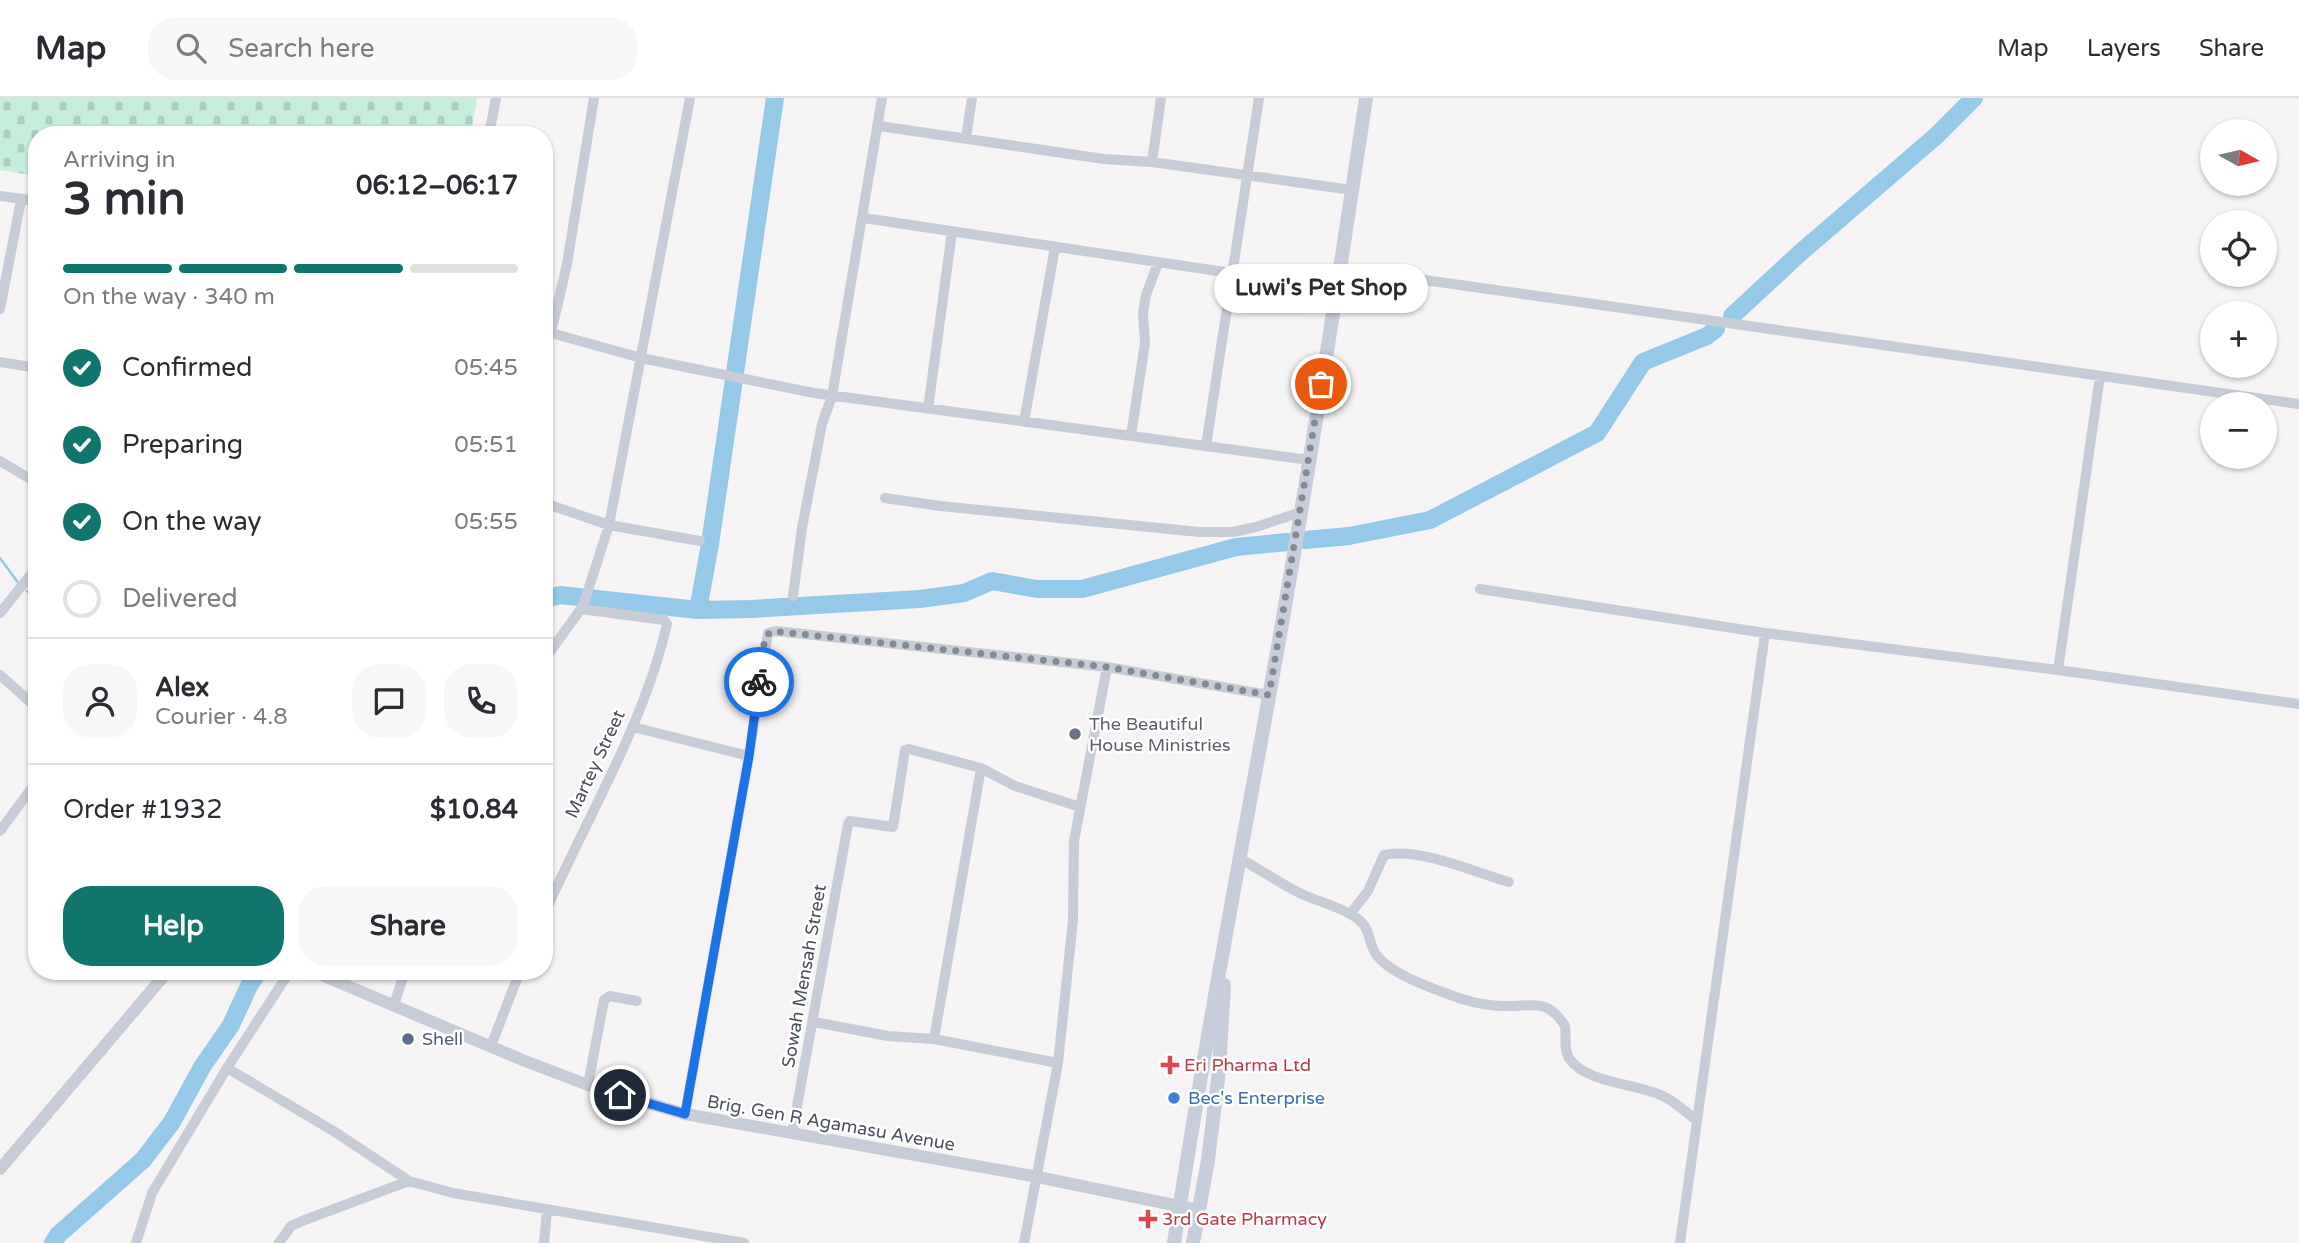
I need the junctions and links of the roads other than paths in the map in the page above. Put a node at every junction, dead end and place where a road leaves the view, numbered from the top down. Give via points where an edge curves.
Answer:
1 (496, 98) edge
2 (594, 98) edge
3 (690, 98) edge
4 (882, 98) edge
5 (972, 98) edge
6 (1161, 98) edge
7 (1259, 98) edge
8 (1366, 98) edge
9 (491, 126) edge
10 (879, 126) junction
11 (966, 138) junction
12 (1152, 162) junction
13 (1247, 174) junction
14 (1352, 190) junction
15 (0, 196) edge
16 (21, 200) junction
17 (28, 200) edge
18 (864, 218) junction
19 (952, 232) junction
20 (1055, 247) junction
21 (1158, 263) junction
22 (1340, 268) junction
23 (1231, 273) junction
24 (0, 309) edge
25 (553, 314) edge
26 (553, 333) edge
27 (641, 358) junction
28 (0, 362) edge
29 (28, 367) edge
30 (2100, 376) junction
31 (832, 396) junction
32 (2299, 404) edge
33 (928, 409) junction
34 (1024, 422) junction
35 (1131, 436) junction
36 (1206, 446) junction
37 (1309, 460) junction
38 (0, 461) edge
39 (28, 478) edge
40 (886, 498) dead end
41 (553, 506) edge
42 (1301, 512) junction
43 (608, 524) junction
44 (700, 541) dead end
45 (28, 578) edge
46 (1479, 589) dead end
47 (793, 596) dead end
48 (582, 608) junction
49 (0, 613) edge
50 (1765, 632) junction
51 (553, 648) edge
52 (1107, 667) junction
53 (2058, 670) junction
54 (0, 675) edge
55 (1269, 695) junction
56 (28, 700) edge
57 (2299, 704) edge
58 (633, 727) junction
59 (749, 756) junction
60 (981, 768) junction
61 (28, 793) edge
62 (1080, 807) junction
63 (0, 831) edge
64 (1239, 858) junction
65 (1509, 882) dead end
66 (553, 894) edge
67 (1350, 914) junction
68 (1227, 934) junction
69 (160, 980) edge
70 (284, 980) edge
71 (334, 980) edge
72 (402, 980) edge
73 (517, 980) edge
74 (637, 1000) dead end
75 (394, 1005) junction
76 (814, 1021) junction
77 (934, 1039) junction
78 (491, 1046) junction
79 (1058, 1063) junction
80 (227, 1068) junction
81 (587, 1085) junction
82 (685, 1114) junction
83 (1696, 1120) junction
84 (792, 1134) junction
85 (0, 1169) edge
86 (1038, 1177) junction
87 (409, 1181) junction
88 (1180, 1207) junction
89 (1198, 1210) junction
90 (547, 1211) junction
91 (136, 1243) edge
92 (279, 1243) edge
93 (544, 1243) edge
94 (744, 1243) edge
95 (1024, 1243) edge
96 (1174, 1243) edge
97 (1193, 1243) edge
98 (1680, 1243) edge

1 - 9 street
2 - 25 street via 567,264
3 - 27 street
4 - 10 street
5 - 11 street
6 - 12 street
7 - 13 street
8 - 14 main road
10 - 11 street
10 - 18 street
11 - 12 street
12 - 13 street
13 - 14 street
13 - 23 street
14 - 22 main road
15 - 16 street
16 - 17 street
16 - 24 street
18 - 19 street
18 - 31 street
19 - 20 street
19 - 33 street
20 - 21 street
20 - 34 street
21 - 23 street
21 - 35 street via 1143,313 1145,343
22 - 30 street
22 - 37 main road
23 - 36 street
26 - 27 street
27 - 31 street
27 - 43 street
28 - 29 street
30 - 32 street
30 - 53 street
31 - 33 street
31 - 47 street via 822,424
33 - 34 street
34 - 35 street
35 - 36 street
36 - 37 street
37 - 42 main road
38 - 39 street
40 - 42 street via 1199,532 1233,532
41 - 43 street
42 - 55 main road
43 - 44 street
43 - 48 street
45 - 49 street
46 - 50 street
48 - 51 street
48 - 58 street, Martey Street via 667,624
50 - 53 street
50 - 83 street
52 - 55 street
52 - 59 street via 776,631 765,637
52 - 62 street
53 - 57 street
54 - 56 street
55 - 64 main road
58 - 59 street
58 - 66 street, Martey Street
59 - 82 street
60 - 62 street via 1015,786
60 - 76 street, Sowah Mensah Street via 905,750 893,827 848,824
60 - 77 street
61 - 63 street
62 - 79 street
64 - 67 street via 1301,894
64 - 68 main road
65 - 67 street via 1427,856 1395,852 1384,855 1368,891
67 - 83 street via 1362,921 1383,962 1398,972 1464,999 1495,1006 1543,1005 1560,1016 1568,1056 1581,1069 1665,1097
68 - 88 main road via 1199,1074
68 - 89 main road via 1219,1070
69 - 85 street
70 - 80 street
71 - 75 street, Brig. Gen R Agamasu Avenue
72 - 75 street
73 - 78 street
74 - 81 street via 610,996 604,1000
75 - 78 street, Brig. Gen R Agamasu Avenue
76 - 77 street via 888,1036
76 - 84 street, Sowah Mensah Street
77 - 79 street
78 - 81 street, Brig. Gen R Agamasu Avenue
79 - 86 street
80 - 87 street
80 - 91 street via 152,1192
81 - 82 street, Brig. Gen R Agamasu Avenue
82 - 84 street, Brig. Gen R Agamasu Avenue
83 - 98 street
84 - 86 street, Brig. Gen R Agamasu Avenue
86 - 88 street, Brig. Gen R Agamasu Avenue
86 - 95 street
87 - 90 street
87 - 92 street via 291,1226
88 - 89 street, Brig. Gen R Agamasu Avenue
88 - 96 main road
89 - 97 main road
90 - 93 street
90 - 94 street

